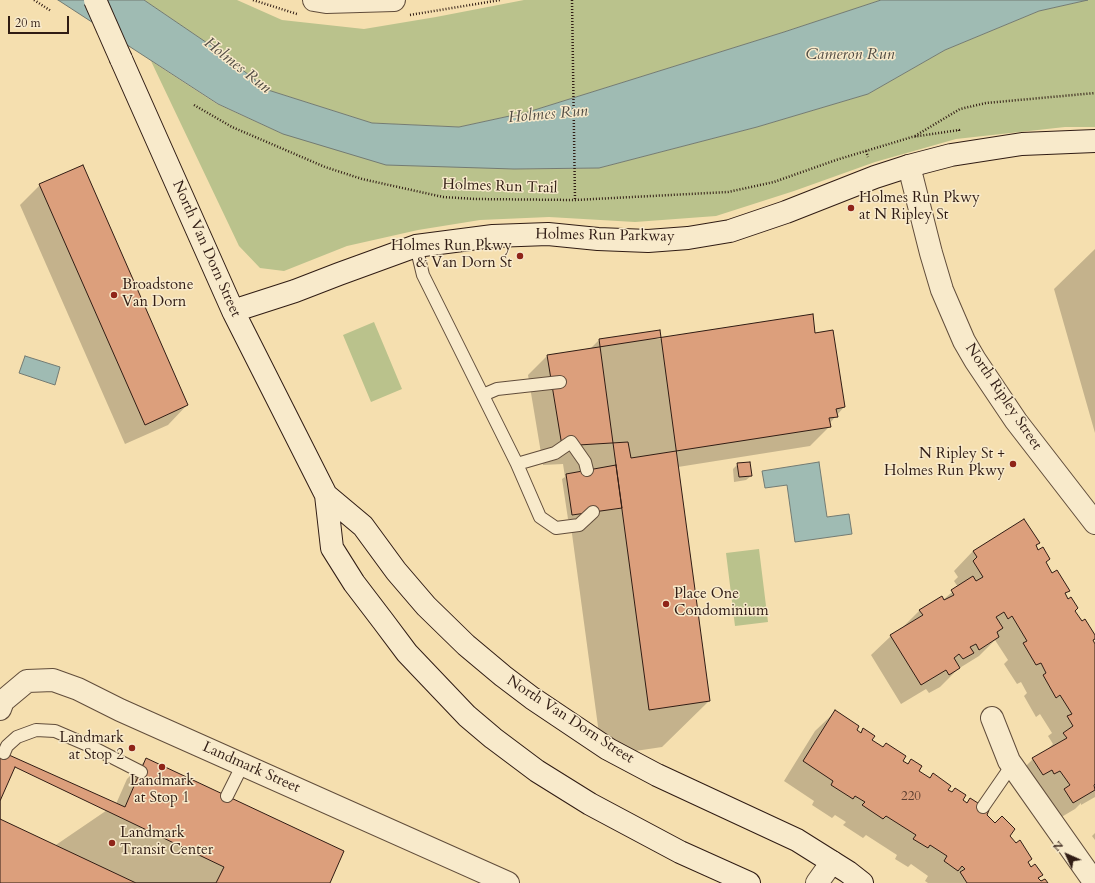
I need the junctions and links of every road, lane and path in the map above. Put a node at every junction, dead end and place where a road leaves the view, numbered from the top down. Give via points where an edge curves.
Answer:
1 (34, 0) edge
2 (95, 0) edge
3 (314, 0) edge
4 (394, 0) edge
5 (572, 1) edge
6 (51, 11) dead end
7 (1095, 93) edge
8 (194, 105) dead end
9 (960, 130) dead end
10 (912, 137) junction
11 (1095, 141) edge
12 (909, 166) junction
13 (575, 200) junction
14 (416, 246) junction
15 (233, 310) junction
16 (560, 382) dead end
17 (483, 395) junction
18 (517, 464) junction
19 (586, 470) dead end
20 (326, 495) junction
21 (593, 512) dead end
22 (1095, 523) edge
23 (0, 709) edge
24 (992, 718) dead end
25 (4, 753) dead end
26 (242, 764) junction
27 (1012, 765) junction
28 (140, 772) dead end
29 (227, 796) dead end
30 (984, 807) dead end
31 (832, 862) junction
32 (508, 883) edge
33 (749, 883) edge
34 (817, 883) edge
35 (862, 883) edge
36 (1095, 883) edge

1 - 6 path
2 - 15 street, North Van Dorn Street, bridge
3 - 4 street
5 - 13 path, Holmes Run Trail
7 - 10 path via 986,103 960,109
8 - 13 path, Holmes Run Trail via 232,127 325,167 362,179 443,197
9 - 10 path
10 - 13 path via 774,182 728,192
11 - 12 street, Holmes Run Parkway via 985,149
12 - 14 street, Holmes Run Parkway via 730,231 688,238 648,241 548,234 493,236
12 - 22 street, North Ripley Street via 940,284 964,341 1016,421
14 - 15 street, Holmes Run Parkway via 295,291
14 - 17 lane via 423,275
15 - 20 street, North Van Dorn Street
16 - 17 lane via 497,389
17 - 18 lane
18 - 19 lane via 555,453 571,442 585,462
18 - 21 lane via 540,517 556,528 579,525
20 - 31 street, North Van Dorn Street via 363,526 426,606 466,645 532,698 608,749 657,775 797,840
20 - 33 street, North Van Dorn Street via 332,548 354,583 407,653 467,716 537,770 590,804 680,852
23 - 26 street, Landmark Street via 3,700 27,681 53,680
24 - 27 street
25 - 28 lane via 7,746 17,737 36,730 55,731
26 - 29 lane
26 - 32 street, Landmark Street
27 - 30 lane
27 - 36 street
31 - 34 street
31 - 35 street, North Van Dorn Street

